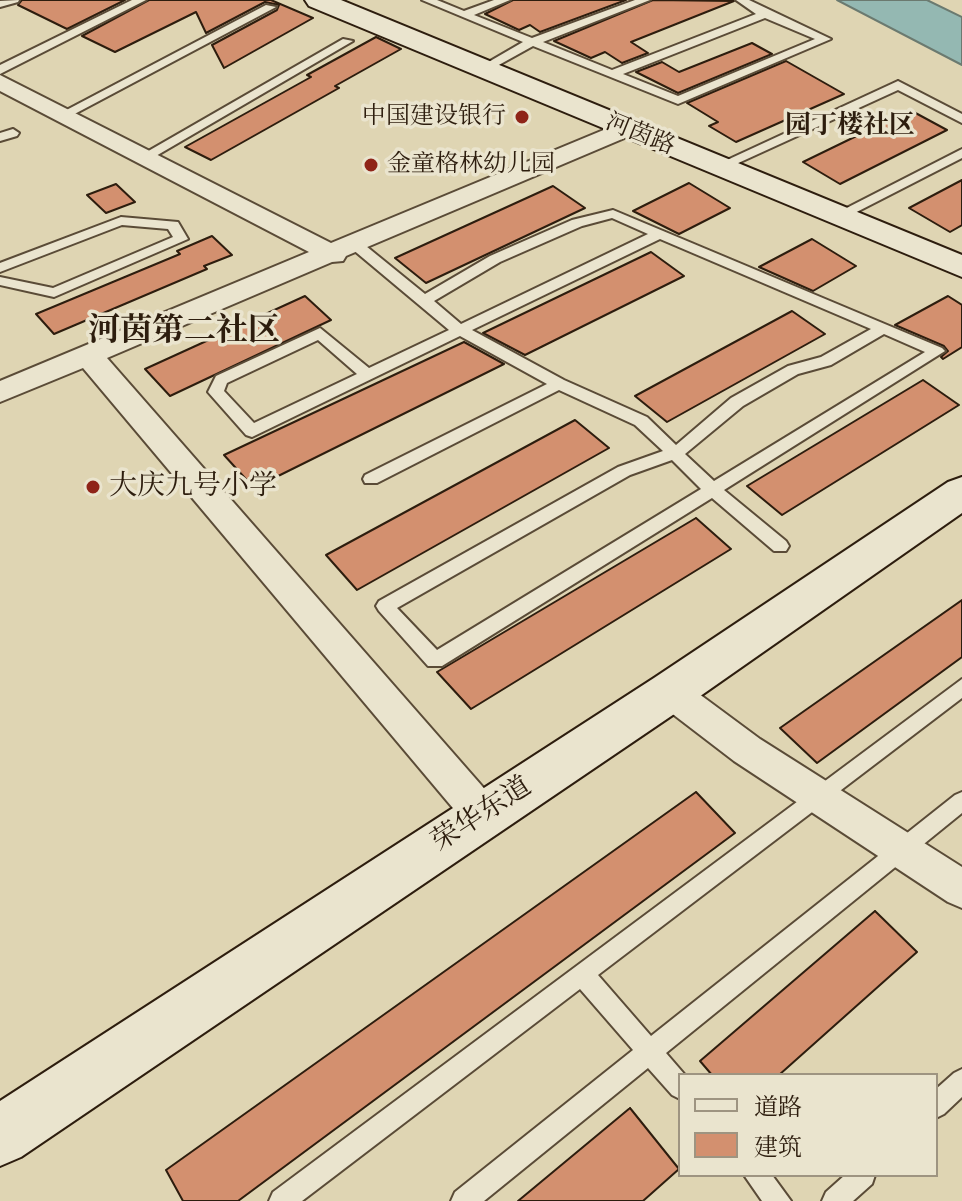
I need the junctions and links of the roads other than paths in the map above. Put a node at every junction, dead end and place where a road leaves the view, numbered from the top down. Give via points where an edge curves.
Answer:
1 (14, 0) edge
2 (141, 0) edge
3 (427, 0) edge
4 (505, 0) edge
5 (645, 0) edge
6 (741, 0) edge
7 (337, 3) edge
8 (0, 4) edge
9 (270, 7) dead end
10 (765, 14) junction
11 (462, 15) junction
12 (347, 41) dead end
13 (532, 42) junction
14 (484, 69) junction
15 (0, 70) edge
16 (614, 73) junction
17 (0, 82) edge
18 (63, 115) junction
19 (962, 119) edge
20 (626, 129) junction
21 (962, 153) edge
22 (144, 157) junction
23 (718, 167) junction
24 (838, 216) junction
25 (659, 234) junction
26 (345, 250) junction
27 (962, 267) edge
28 (0, 268) edge
29 (0, 281) edge
30 (424, 301) junction
31 (883, 328) junction
32 (458, 329) junction
33 (89, 356) junction
34 (366, 374) junction
35 (559, 384) junction
36 (0, 392) edge
37 (676, 453) junction
38 (371, 479) dead end
39 (712, 489) junction
40 (962, 492) edge
41 (780, 546) dead end
42 (962, 687) edge
43 (670, 692) junction
44 (820, 797) junction
45 (962, 801) edge
46 (482, 814) junction
47 (901, 850) junction
48 (962, 889) edge
49 (584, 976) junction
50 (649, 1052) junction
51 (962, 1081) edge
52 (678, 1085) edge
53 (938, 1104) edge
54 (0, 1136) edge
55 (758, 1177) edge
56 (861, 1177) edge
57 (282, 1201) edge
58 (464, 1201) edge
59 (778, 1201) edge
60 (835, 1201) edge

1 - 8 lane
2 - 15 lane
3 - 11 lane
4 - 11 lane
5 - 13 lane
6 - 10 lane
7 - 14 street, 河茵路
9 - 18 lane
10 - 16 lane
10 - 16 lane via 825,39 678,100
11 - 13 lane
12 - 22 lane
13 - 14 lane
13 - 16 lane
14 - 20 street, 河茵路
17 - 18 street
18 - 22 street
19 - 23 lane via 898,85
20 - 23 street, 河茵路
20 - 26 street
21 - 24 lane
22 - 26 street
23 - 24 street, 河茵路
24 - 27 street, 河茵路
25 - 30 lane via 613,214 577,223 495,259
25 - 31 lane
25 - 32 lane
26 - 30 lane
26 - 33 street
28 - 29 lane via 121,221 173,225 181,239 54,293
30 - 32 lane
31 - 37 lane via 737,402
31 - 39 lane via 937,351
32 - 34 lane
32 - 35 lane
33 - 36 street
33 - 46 street
34 - 34 lane via 320,333 221,380 216,392 252,431
35 - 37 lane via 641,421
35 - 38 lane
37 - 39 lane
37 - 39 lane via 624,471 385,606 435,661
39 - 41 lane
40 - 43 street, 荣华东道
42 - 44 lane
43 - 44 street
43 - 46 street, 荣华东道
44 - 47 street
44 - 49 lane
45 - 47 lane
46 - 54 street, 荣华东道
47 - 48 street
47 - 50 lane
49 - 50 lane
49 - 57 lane
50 - 52 lane
50 - 58 lane
51 - 53 lane
55 - 59 lane
56 - 60 lane

